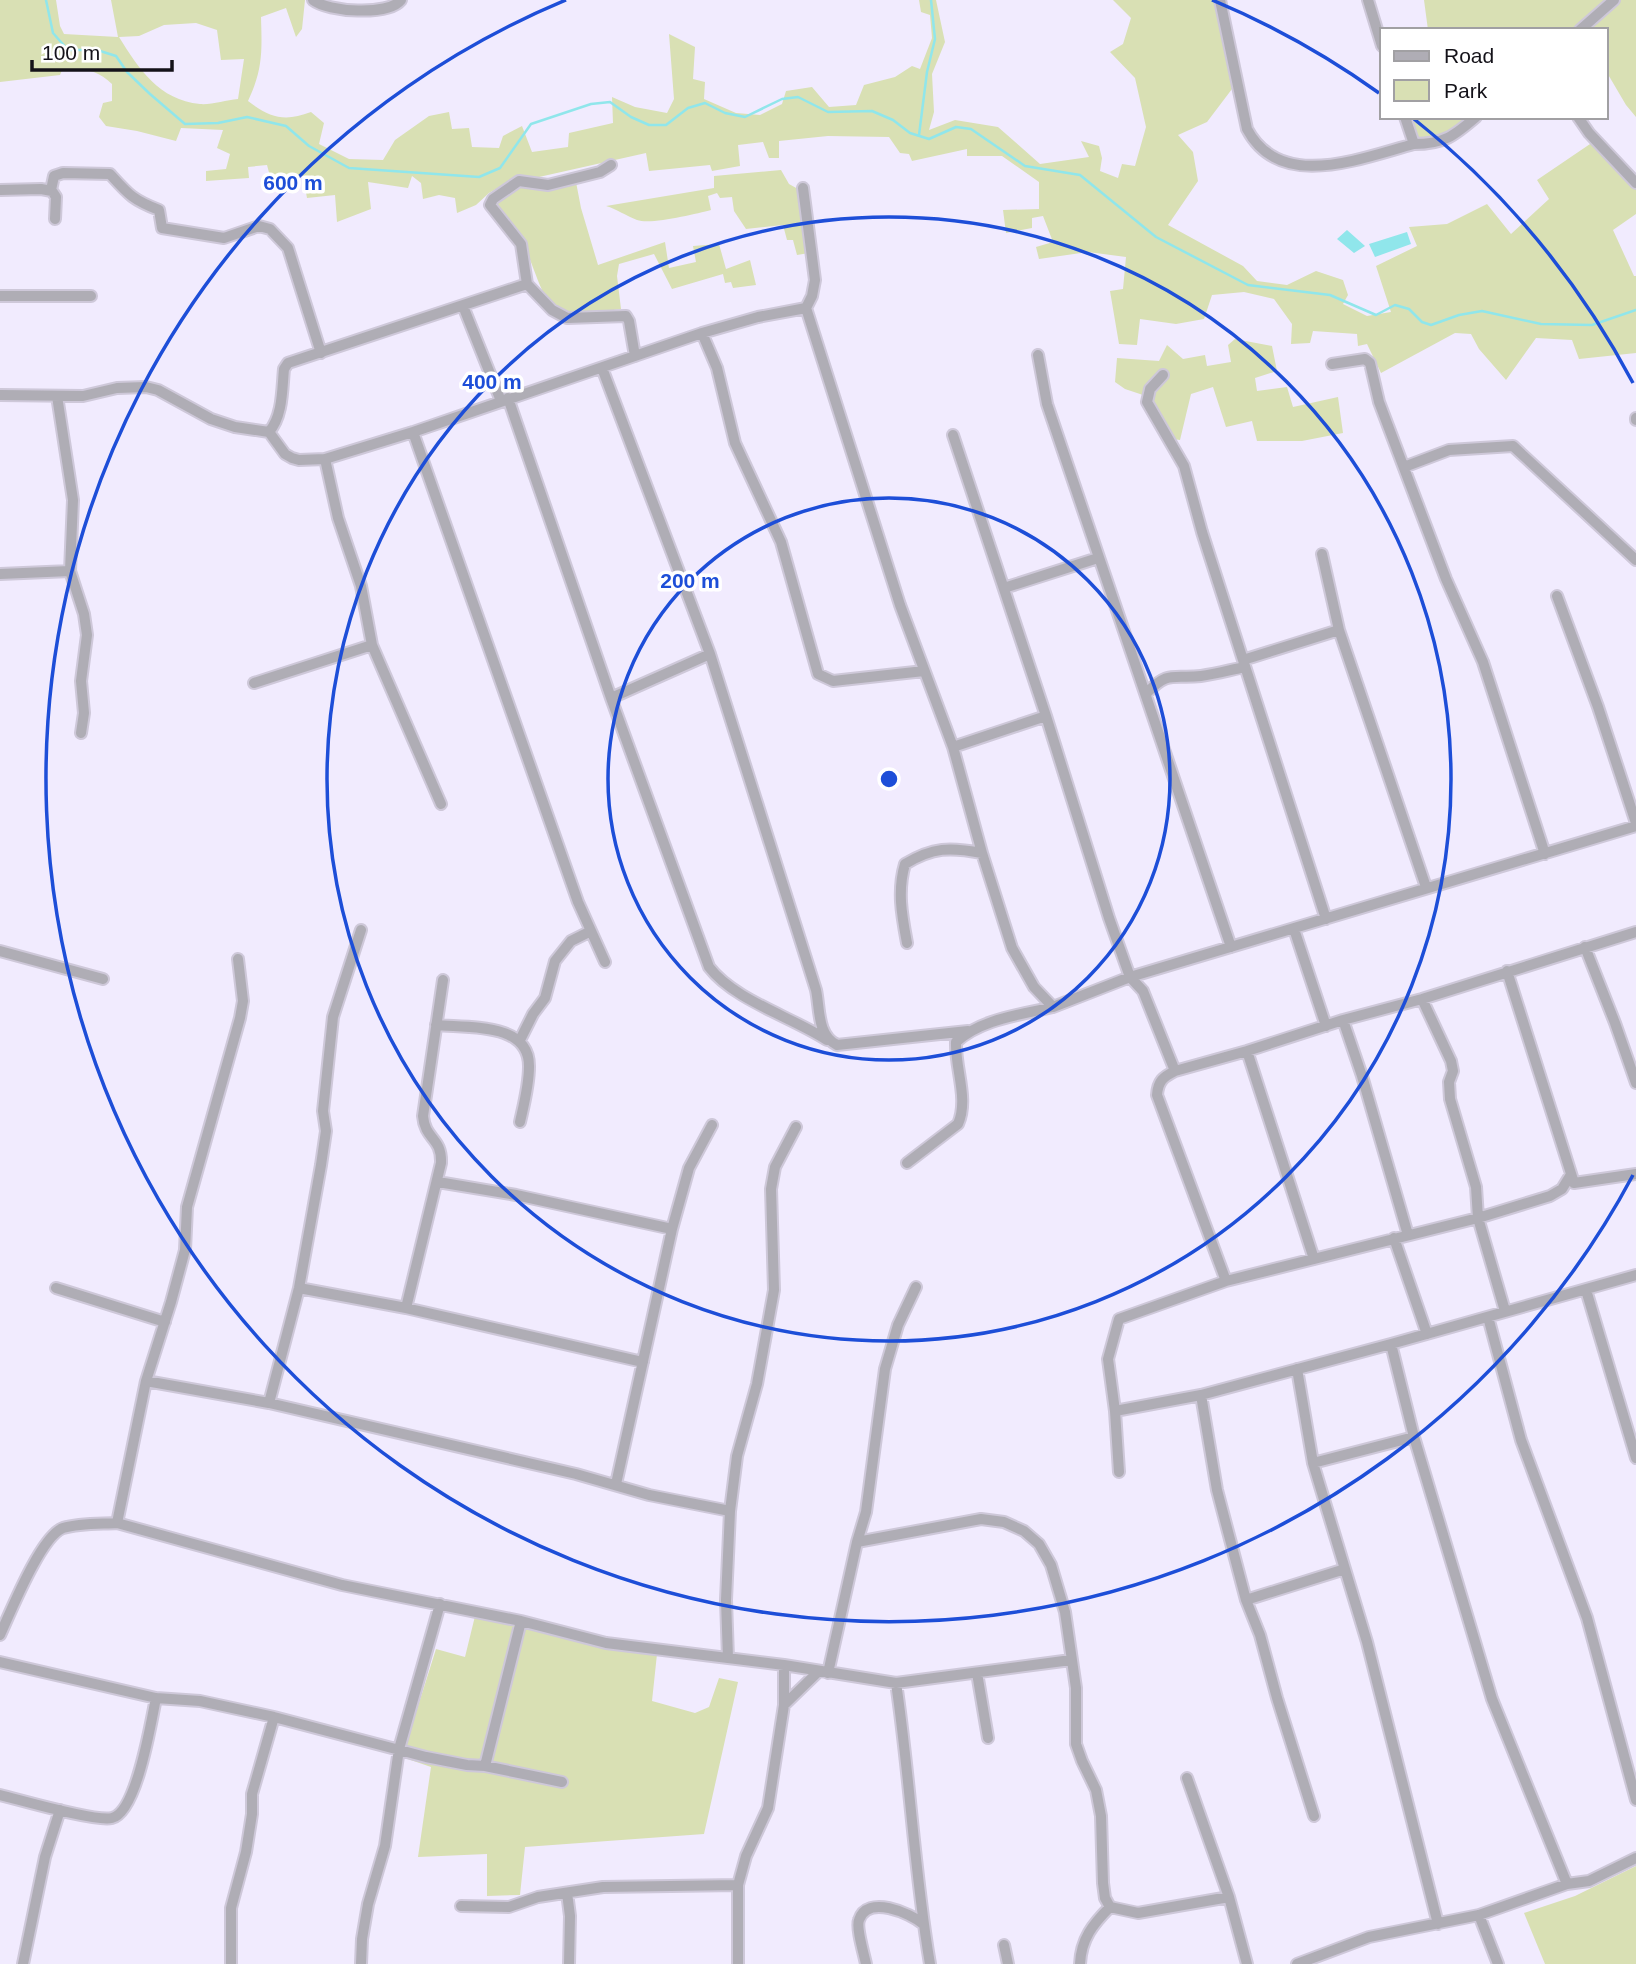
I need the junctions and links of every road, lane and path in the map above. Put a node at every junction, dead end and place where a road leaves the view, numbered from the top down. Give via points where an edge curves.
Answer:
1 (313, 0) edge
2 (401, 0) edge
3 (1220, 0) edge
4 (1368, 0) edge
5 (1614, 0) edge
6 (1582, 28) edge
7 (1380, 39) edge
8 (1406, 119) edge
9 (1474, 119) edge
10 (1579, 119) edge
11 (1414, 144) junction
12 (611, 164) dead end
13 (1636, 183) edge
14 (803, 188) dead end
15 (0, 190) edge
16 (51, 190) junction
17 (55, 219) dead end
18 (527, 284) junction
19 (0, 296) edge
20 (91, 296) dead end
21 (463, 306) junction
22 (806, 308) junction
23 (702, 333) junction
24 (321, 354) junction
25 (1038, 355) dead end
26 (635, 356) junction
27 (1332, 364) dead end
28 (602, 368) junction
29 (1163, 374) dead end
30 (0, 395) edge
31 (57, 396) junction
32 (504, 399) junction
33 (269, 432) junction
34 (413, 432) junction
35 (953, 435) dead end
36 (326, 459) junction
37 (1405, 467) junction
38 (1322, 554) dead end
39 (1098, 558) junction
40 (1636, 560) edge
41 (69, 571) junction
42 (0, 574) edge
43 (1004, 588) junction
44 (1557, 596) dead end
45 (1339, 630) junction
46 (372, 645) junction
47 (710, 654) junction
48 (1244, 664) junction
49 (925, 671) junction
50 (254, 683) dead end
51 (1147, 693) junction
52 (611, 698) junction
53 (1046, 716) junction
54 (81, 733) dead end
55 (953, 747) junction
56 (441, 804) dead end
57 (1636, 824) edge
58 (982, 853) junction
59 (1545, 854) junction
60 (1426, 887) junction
61 (1326, 919) junction
62 (1294, 929) junction
63 (361, 930) dead end
64 (591, 931) junction
65 (1636, 932) edge
66 (907, 943) dead end
67 (1231, 947) junction
68 (1585, 947) junction
69 (0, 951) edge
70 (237, 959) dead end
71 (605, 962) dead end
72 (1507, 971) junction
73 (1130, 977) junction
74 (103, 979) dead end
75 (443, 980) dead end
76 (1422, 999) junction
77 (1054, 1007) junction
78 (1343, 1020) junction
79 (436, 1025) junction
80 (1326, 1026) junction
81 (968, 1031) junction
82 (520, 1040) junction
83 (828, 1041) junction
84 (1247, 1051) junction
85 (1175, 1071) junction
86 (1636, 1083) edge
87 (520, 1122) dead end
88 (712, 1125) dead end
89 (796, 1127) dead end
90 (907, 1163) dead end
91 (1636, 1174) edge
92 (1570, 1176) junction
93 (438, 1182) junction
94 (1478, 1218) junction
95 (671, 1229) junction
96 (1408, 1235) junction
97 (1394, 1238) junction
98 (1314, 1259) junction
99 (1636, 1275) edge
100 (1226, 1281) junction
101 (916, 1287) dead end
102 (56, 1288) dead end
103 (299, 1289) junction
104 (1586, 1290) junction
105 (407, 1308) junction
106 (1505, 1311) junction
107 (1488, 1317) junction
108 (165, 1322) junction
109 (1427, 1334) junction
110 (1391, 1344) junction
111 (642, 1362) junction
112 (1297, 1369) junction
113 (146, 1381) junction
114 (1200, 1395) junction
115 (269, 1403) junction
116 (1115, 1412) junction
117 (1414, 1437) junction
118 (1636, 1458) edge
119 (1313, 1463) junction
120 (1119, 1472) dead end
121 (616, 1484) junction
122 (730, 1511) junction
123 (117, 1523) junction
124 (857, 1542) junction
125 (1345, 1569) junction
126 (1246, 1600) junction
127 (440, 1604) junction
128 (521, 1621) junction
129 (0, 1634) edge
130 (728, 1658) junction
131 (1071, 1660) junction
132 (0, 1662) edge
133 (784, 1665) junction
134 (824, 1672) junction
135 (977, 1673) junction
136 (896, 1683) junction
137 (156, 1698) junction
138 (784, 1705) junction
139 (274, 1717) junction
140 (988, 1738) dead end
141 (398, 1749) junction
142 (485, 1766) junction
143 (1187, 1778) dead end
144 (562, 1782) dead end
145 (0, 1795) edge
146 (1636, 1800) edge
147 (60, 1810) junction
148 (1314, 1816) dead end
149 (1636, 1858) edge
150 (1567, 1884) junction
151 (738, 1885) junction
152 (567, 1892) junction
153 (1229, 1897) junction
154 (461, 1906) dead end
155 (1110, 1907) junction
156 (1479, 1915) junction
157 (923, 1924) junction
158 (1438, 1924) junction
159 (1004, 1945) dead end
160 (23, 1964) edge
161 (230, 1964) edge
162 (360, 1964) edge
163 (569, 1964) edge
164 (738, 1964) edge
165 (866, 1964) edge
166 (930, 1964) edge
167 (1008, 1964) edge
168 (1080, 1964) edge
169 (1247, 1964) edge
170 (1297, 1964) edge
171 (1498, 1964) edge

1 - 2 street via 324,6 362,10 390,8
3 - 11 street via 1247,129 1266,153 1320,166
4 - 7 street
5 - 6 street
8 - 11 street
9 - 11 street via 1449,139
10 - 13 street
12 - 18 street via 600,172 548,185 519,181 493,199 490,207 521,244
14 - 22 street via 815,280
15 - 16 street
16 - 17 street via 56,197
16 - 24 street via 54,176 63,173 110,174 126,194 159,210 162,228 224,238 259,226 270,229 288,248
18 - 21 street
18 - 26 street via 563,317 626,316
19 - 20 street
21 - 24 street
21 - 32 street
22 - 23 street
22 - 49 street
23 - 26 street
23 - 49 street via 717,368 735,443 781,542 818,674 833,681
24 - 33 street via 286,366 279,413
25 - 39 street via 1047,404
26 - 28 street
27 - 37 street via 1365,359 1370,363 1379,402
28 - 32 street
28 - 47 street
29 - 48 street via 1150,389 1147,402 1184,466
30 - 31 street
31 - 33 street via 146,387 211,419
31 - 41 street via 73,500
32 - 34 street
32 - 52 street
33 - 36 street via 292,458
34 - 36 street
34 - 64 street
35 - 43 street
36 - 46 street
37 - 40 street via 1449,450 1513,446
37 - 59 street via 1446,579 1483,662
38 - 45 street
39 - 43 street
39 - 51 street
41 - 42 street
41 - 54 street via 87,635
43 - 53 street
44 - 57 street
45 - 48 street
45 - 60 street
46 - 50 street
46 - 56 street
47 - 52 street
47 - 83 street
48 - 51 street via 1200,676 1172,675 1157,681
48 - 61 street
49 - 55 street
51 - 67 street
52 - 83 street via 709,967 737,991
53 - 55 street
53 - 73 street
55 - 58 street
57 - 59 street
58 - 66 street via 937,849 905,864 900,902
58 - 77 street via 1012,948 1034,987
59 - 60 street
60 - 61 street
61 - 62 street
62 - 67 street
62 - 80 street
63 - 103 street via 332,1017 323,1111 326,1131
64 - 71 street
64 - 82 street via 571,940 555,961 545,998
65 - 68 street
67 - 73 street
68 - 72 street
68 - 86 street
69 - 74 street
70 - 108 street via 243,1001 240,1018 187,1208 185,1250
72 - 76 street
72 - 92 street
73 - 77 street
73 - 85 street via 1143,991
75 - 79 street
76 - 78 street
76 - 94 street via 1451,1061 1450,1099 1476,1187
77 - 81 street
78 - 80 street
78 - 96 street
79 - 82 street via 500,1031
79 - 93 street via 423,1116 424,1127 442,1151
80 - 84 street
81 - 83 street via 837,1045
81 - 90 street via 956,1042 963,1106 958,1124
82 - 87 street via 529,1066
84 - 85 street
84 - 98 street
85 - 100 street via 1158,1084 1157,1095
88 - 95 street via 689,1168
89 - 122 street via 775,1167 771,1189 774,1290 757,1384 737,1456
91 - 92 street via 1574,1183
92 - 94 street via 1562,1189 1550,1196
93 - 95 street
93 - 105 street
94 - 96 street
94 - 106 street
95 - 111 street
96 - 97 street
97 - 98 street
97 - 109 street
98 - 100 street
99 - 104 street
100 - 116 street via 1119,1319 1108,1359
101 - 124 street via 885,1369 866,1512
102 - 108 street
103 - 105 street
103 - 115 street
104 - 106 street
104 - 118 street
105 - 111 street
106 - 107 street
107 - 109 street
107 - 146 street via 1521,1440 1587,1618
108 - 113 street
109 - 110 street
110 - 112 street
110 - 117 street
111 - 121 street
112 - 114 street
112 - 119 street
113 - 115 street
113 - 123 street
114 - 116 street
114 - 126 street via 1217,1490
115 - 121 street
116 - 120 street
117 - 119 street
117 - 150 street via 1492,1699
119 - 125 street
121 - 122 street
122 - 130 street
123 - 127 street via 342,1585
123 - 129 street via 74,1526 53,1534
124 - 131 street via 981,1519 1024,1531 1039,1544 1051,1565 1065,1612
124 - 134 street
125 - 126 street
125 - 158 street
126 - 148 street
127 - 128 street
127 - 141 street
128 - 130 street via 606,1643
128 - 142 street
130 - 133 street
131 - 135 street
131 - 155 street via 1076,1744 1096,1790 1103,1883
132 - 137 street
133 - 134 street
133 - 138 street
134 - 136 street
134 - 138 street
135 - 136 street
135 - 140 street
136 - 157 street
137 - 139 street via 200,1701
137 - 147 street via 137,1781 120,1814 110,1819
138 - 151 street via 768,1808
139 - 141 street
139 - 161 street via 252,1794 250,1835 231,1908
141 - 142 street
141 - 162 street via 385,1846 368,1904
142 - 144 street
143 - 153 street
145 - 147 street
147 - 160 street
149 - 150 street via 1589,1881
150 - 156 street
151 - 152 street via 603,1887
151 - 164 street
152 - 154 street via 509,1906
152 - 163 street
153 - 155 street via 1138,1913
153 - 169 street
155 - 168 street via 1086,1936
156 - 158 street
156 - 171 street
157 - 165 street via 905,1911 866,1910 858,1925
157 - 166 street
158 - 170 street via 1369,1937
159 - 167 street

